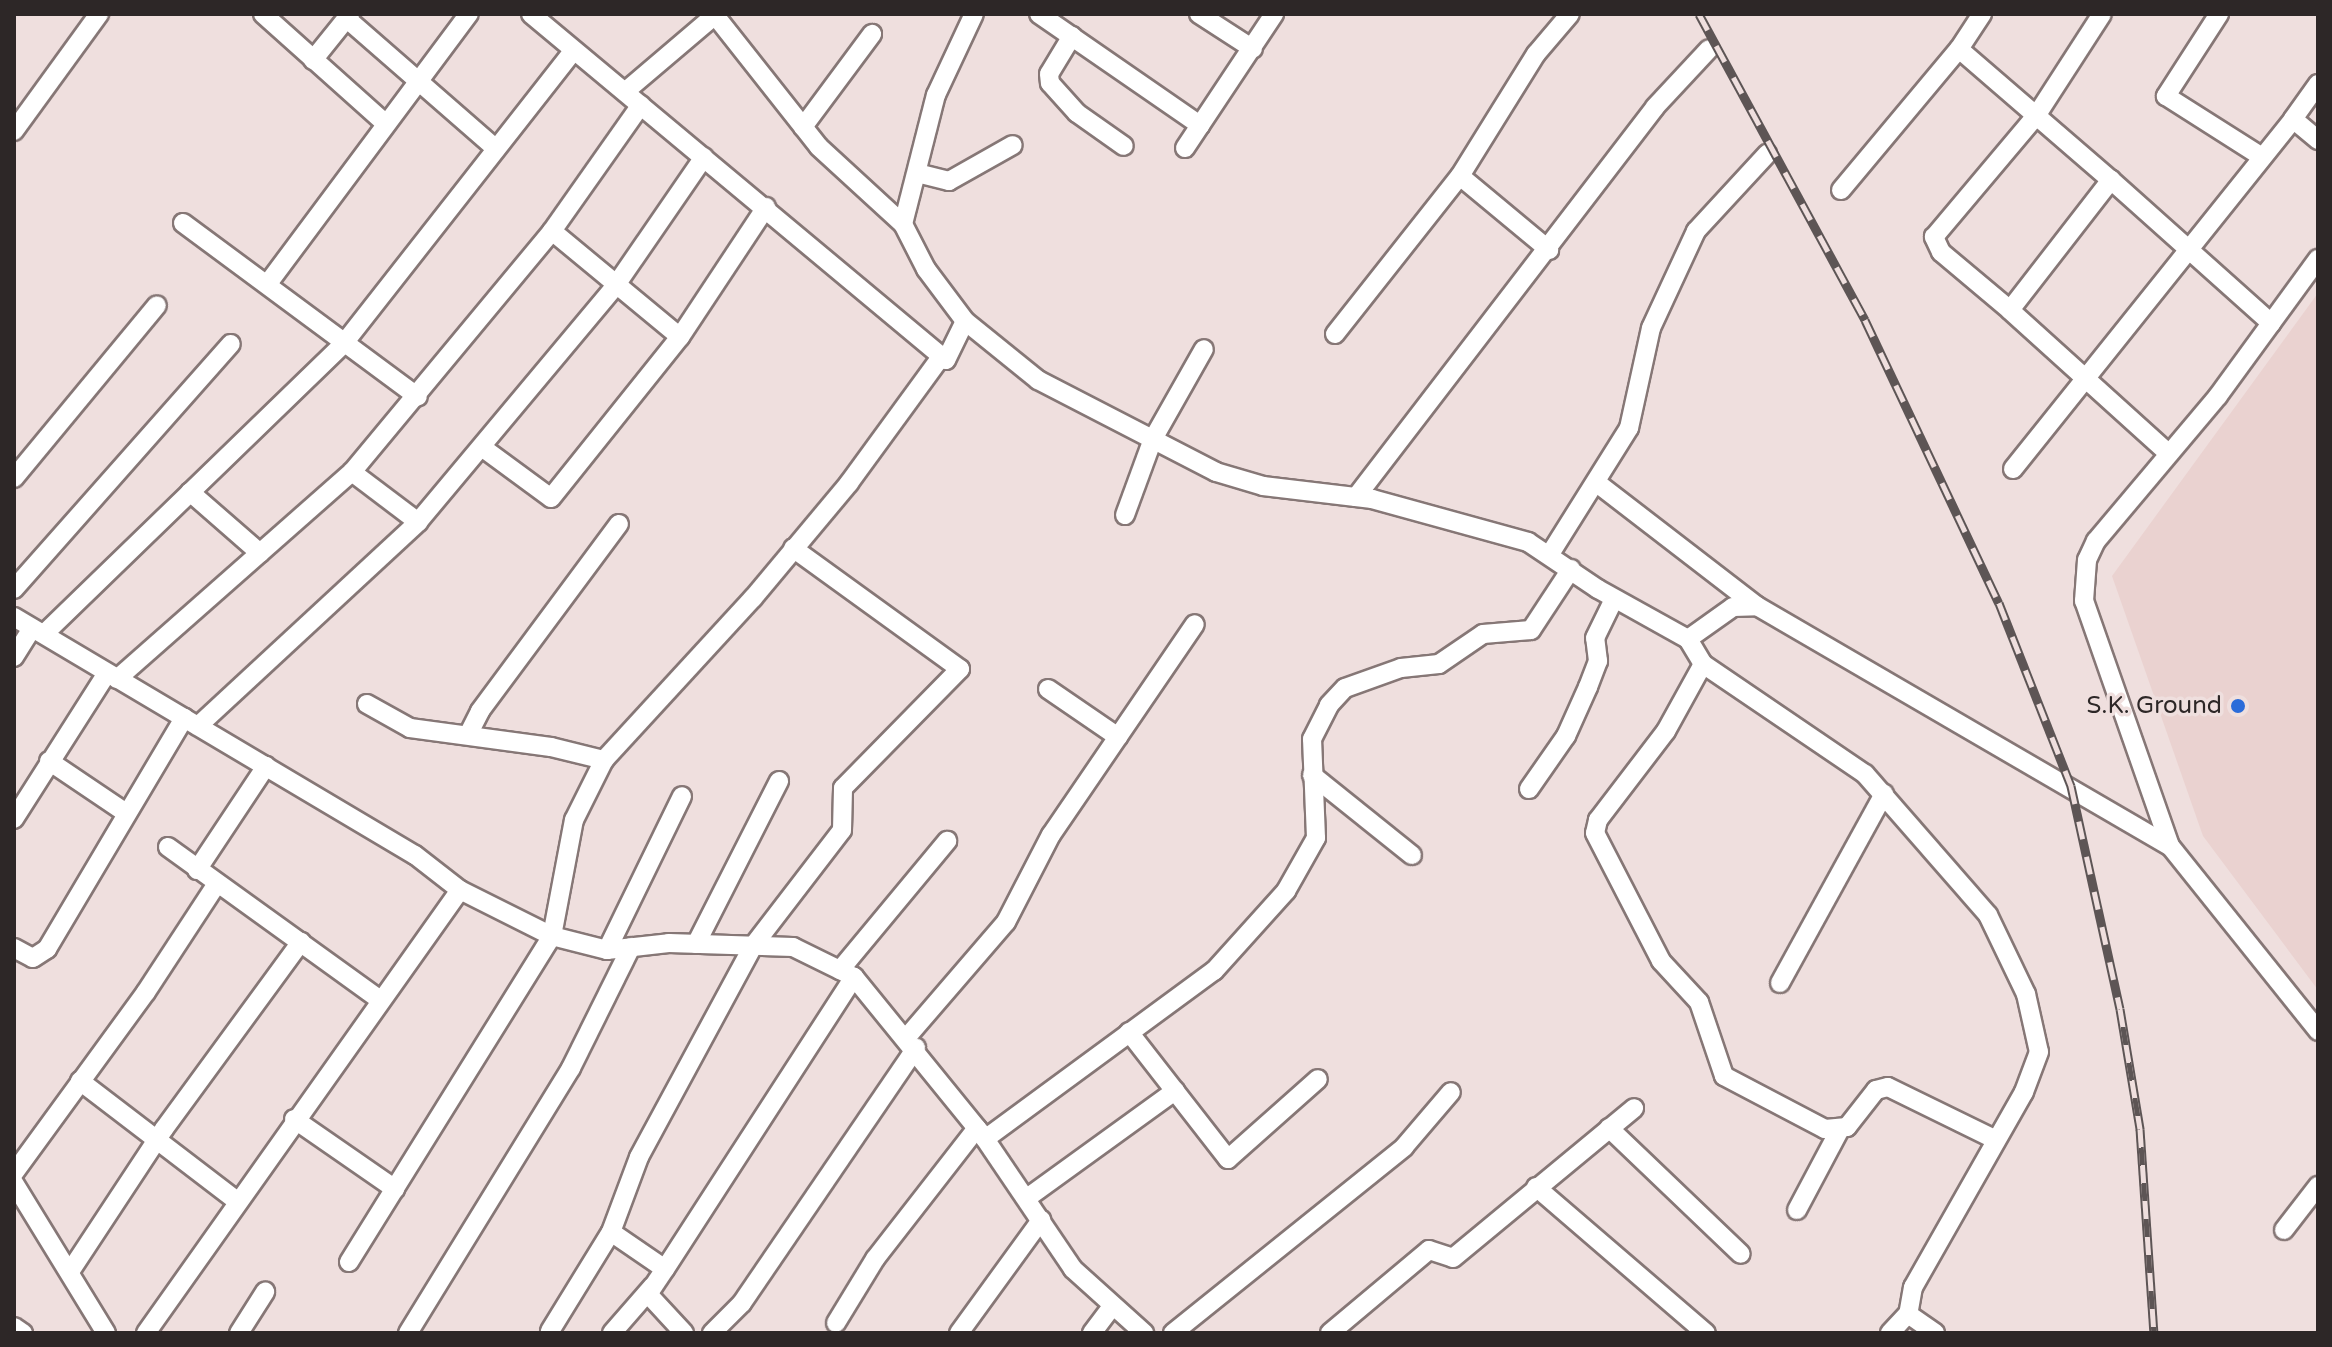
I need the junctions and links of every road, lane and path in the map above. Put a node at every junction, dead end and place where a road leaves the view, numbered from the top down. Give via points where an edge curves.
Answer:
1 (99, 14) edge
2 (263, 14) edge
3 (469, 14) edge
4 (531, 14) edge
5 (974, 14) edge
6 (1039, 14) edge
7 (1274, 14) edge
8 (1570, 14) edge
9 (1982, 14) edge
10 (2102, 14) edge
11 (2219, 14) edge
12 (714, 15) edge
13 (348, 16) edge
14 (1209, 17) edge
15 (872, 34) dead end
16 (1072, 36) junction
17 (1253, 49) junction
18 (1709, 49) dead end
19 (1959, 49) junction
20 (573, 51) junction
21 (313, 60) junction
22 (418, 81) junction
23 (2318, 84) edge
24 (627, 90) junction
25 (641, 105) junction
26 (2036, 116) junction
27 (2293, 119) junction
28 (386, 124) junction
29 (1200, 125) junction
30 (803, 127) junction
31 (14, 131) edge
32 (2318, 140) edge
33 (1013, 145) dead end
34 (1124, 146) dead end
35 (1185, 148) dead end
36 (496, 149) junction
37 (1767, 154) dead end
38 (704, 157) junction
39 (2262, 157) junction
40 (917, 173) junction
41 (1460, 176) junction
42 (2111, 180) junction
43 (1841, 190) dead end
44 (766, 207) junction
45 (183, 223) dead end
46 (903, 224) junction
47 (552, 231) junction
48 (2191, 248) junction
49 (1549, 250) junction
50 (2318, 259) edge
51 (269, 282) junction
52 (616, 285) junction
53 (157, 305) dead end
54 (2010, 310) junction
55 (965, 321) junction
56 (2271, 323) junction
57 (1335, 334) dead end
58 (680, 337) junction
59 (345, 342) junction
60 (231, 344) dead end
61 (1204, 349) dead end
62 (941, 357) junction
63 (2087, 380) junction
64 (418, 397) junction
65 (1153, 439) junction
66 (483, 448) junction
67 (2168, 453) junction
68 (2013, 469) dead end
69 (352, 472) junction
70 (14, 478) edge
71 (1597, 483) junction
72 (190, 492) junction
73 (1356, 497) junction
74 (1125, 515) dead end
75 (418, 522) junction
76 (619, 524) dead end
77 (793, 548) junction
78 (260, 553) junction
79 (1550, 554) junction
80 (1571, 569) junction
81 (14, 589) edge
82 (1614, 599) junction
83 (1757, 606) junction
84 (14, 617) edge
85 (1195, 624) dead end
86 (38, 631) junction
87 (1688, 639) junction
88 (14, 657) edge
89 (1703, 664) junction
90 (112, 676) junction
91 (1048, 689) dead end
92 (367, 704) dead end
93 (191, 722) junction
94 (468, 735) junction
95 (1118, 737) junction
96 (604, 760) junction
97 (49, 761) junction
98 (266, 766) junction
99 (1312, 775) junction
100 (779, 781) dead end
101 (1529, 789) dead end
102 (1884, 794) junction
103 (682, 796) dead end
104 (126, 813) junction
105 (14, 819) edge
106 (947, 841) dead end
107 (2170, 846) junction
108 (168, 847) dead end
109 (1412, 855) dead end
110 (197, 870) junction
111 (216, 885) junction
112 (460, 890) junction
113 (552, 936) junction
114 (301, 942) junction
115 (696, 944) junction
116 (753, 946) junction
117 (631, 947) junction
118 (14, 948) edge
119 (607, 950) junction
120 (847, 974) junction
121 (1780, 983) dead end
122 (380, 1000) junction
123 (2318, 1031) edge
124 (1129, 1032) junction
125 (912, 1042) junction
126 (1318, 1079) dead end
127 (80, 1081) junction
128 (1175, 1091) junction
129 (1451, 1092) dead end
130 (1634, 1108) dead end
131 (294, 1119) junction
132 (1609, 1128) junction
133 (1839, 1131) junction
134 (981, 1134) junction
135 (1994, 1139) junction
136 (157, 1140) junction
137 (14, 1173) edge
138 (14, 1183) edge
139 (2318, 1186) edge
140 (1536, 1187) junction
141 (395, 1189) junction
142 (1027, 1198) junction
143 (237, 1201) junction
144 (1797, 1210) dead end
145 (1041, 1220) junction
146 (2284, 1230) dead end
147 (611, 1232) junction
148 (1741, 1254) dead end
149 (349, 1262) dead end
150 (665, 1269) junction
151 (71, 1270) junction
152 (653, 1286) junction
153 (265, 1292) dead end
154 (1111, 1308) junction
155 (1908, 1314) junction
156 (836, 1323) dead end
157 (14, 1327) edge
158 (550, 1331) edge
159 (23, 1333) edge
160 (106, 1333) edge
161 (146, 1333) edge
162 (239, 1333) edge
163 (408, 1333) edge
164 (612, 1333) edge
165 (684, 1333) edge
166 (712, 1333) edge
167 (959, 1333) edge
168 (1092, 1333) edge
169 (1144, 1333) edge
170 (1173, 1333) edge
171 (1330, 1333) edge
172 (1706, 1333) edge
173 (1890, 1333) edge
174 (1935, 1333) edge

1 - 31 street
2 - 21 street
3 - 22 street
4 - 20 street
5 - 40 street via 936,95
6 - 16 street
7 - 17 street
8 - 41 street via 1536,54
9 - 19 street
10 - 26 street
11 - 39 street via 2166,96
12 - 24 street
12 - 30 street
13 - 21 street
13 - 22 street
14 - 17 street
15 - 30 street
16 - 29 street
16 - 34 street via 1049,74 1050,83 1077,113
17 - 29 street
18 - 49 street via 1655,107
19 - 26 street
19 - 43 street
20 - 24 street
20 - 36 street
21 - 28 street
22 - 28 street
22 - 36 street
23 - 27 street
24 - 25 street
25 - 38 street
25 - 47 street
26 - 42 street
26 - 54 street via 1934,237 1941,252
27 - 32 street
27 - 39 street
28 - 51 street
29 - 35 street
30 - 46 street
33 - 40 street via 949,181
36 - 59 street
37 - 71 street via 1696,231 1651,328 1629,428
38 - 44 street
38 - 52 street
39 - 48 street
40 - 46 street
41 - 49 street
41 - 57 street
42 - 48 street
42 - 54 street
44 - 58 street
44 - 62 street
45 - 51 street
46 - 55 street via 926,269
47 - 52 street
47 - 64 street
48 - 56 street
48 - 63 street
49 - 73 street
50 - 56 street
51 - 59 street
52 - 58 street
52 - 66 street
53 - 70 street
54 - 63 street
55 - 62 street via 946,360
55 - 65 street via 1038,380
56 - 67 street
58 - 66 street via 551,498
59 - 64 street
59 - 72 street
60 - 81 street
61 - 65 street
62 - 77 street via 849,483
63 - 67 street
63 - 68 street
64 - 69 street
65 - 73 street via 1216,472 1263,486
65 - 74 street
66 - 75 street
67 - 107 street via 2096,541 2087,560 2084,601
69 - 75 street
69 - 78 street
71 - 79 street
71 - 83 street
72 - 78 street
72 - 86 street
73 - 79 street via 1528,542
75 - 93 street
76 - 94 street via 480,711
77 - 96 street
77 - 116 street via 960,669 843,788 842,830
78 - 90 street
79 - 80 street
80 - 82 street
80 - 99 street via 1531,630 1483,634 1439,664 1401,668 1345,688 1329,705 1312,739
82 - 87 street
82 - 101 street via 1595,638 1598,661 1577,712
83 - 87 street via 1733,607
83 - 107 street
84 - 86 street
85 - 95 street
86 - 88 street
86 - 90 street
87 - 89 street
89 - 102 street via 1834,749
89 - 133 street via 1654,749 1598,820 1598,844 1661,961 1699,1002 1724,1076 1825,1129
90 - 93 street
90 - 97 street
91 - 95 street
92 - 94 street via 410,728
93 - 98 street
93 - 104 street
94 - 96 street
95 - 125 street via 1051,835 1006,922
96 - 113 street via 574,820
97 - 104 street
97 - 105 street
98 - 110 street
98 - 112 street via 415,855
99 - 109 street
99 - 124 street via 1316,838 1302,869 1214,971
100 - 115 street
102 - 121 street
102 - 135 street via 1988,915 2026,994 2039,1052 2024,1092
103 - 119 street
104 - 118 street via 47,949 33,958
106 - 120 street
107 - 123 street
108 - 110 street
110 - 111 street
111 - 114 street
111 - 127 street
112 - 113 street
112 - 122 street
113 - 119 street
113 - 141 street
114 - 122 street
114 - 136 street
115 - 116 street
115 - 117 street
116 - 120 street via 793,947
116 - 147 street via 639,1157
117 - 119 street
117 - 163 street via 571,1068
120 - 125 street
120 - 150 street
122 - 131 street
124 - 128 street
124 - 134 street
125 - 134 street
125 - 166 street via 742,1303
126 - 128 street via 1228,1159
127 - 136 street
127 - 137 street
128 - 142 street
129 - 170 street via 1384,1164
130 - 132 street
131 - 141 street
131 - 143 street
132 - 140 street
132 - 148 street
133 - 135 street via 1876,1090 1888,1087
133 - 144 street
134 - 142 street
134 - 156 street via 875,1259
135 - 155 street via 1913,1287
136 - 143 street
136 - 151 street
138 - 151 street
139 - 146 street
140 - 171 street via 1453,1258 1429,1250
140 - 172 street
141 - 149 street
142 - 145 street
143 - 161 street
145 - 154 street via 1073,1269
145 - 167 street
147 - 150 street
147 - 158 street
150 - 152 street
151 - 160 street
152 - 164 street
152 - 165 street via 648,1294
153 - 162 street
154 - 168 street
154 - 169 street
155 - 173 street
155 - 174 street
157 - 159 street

